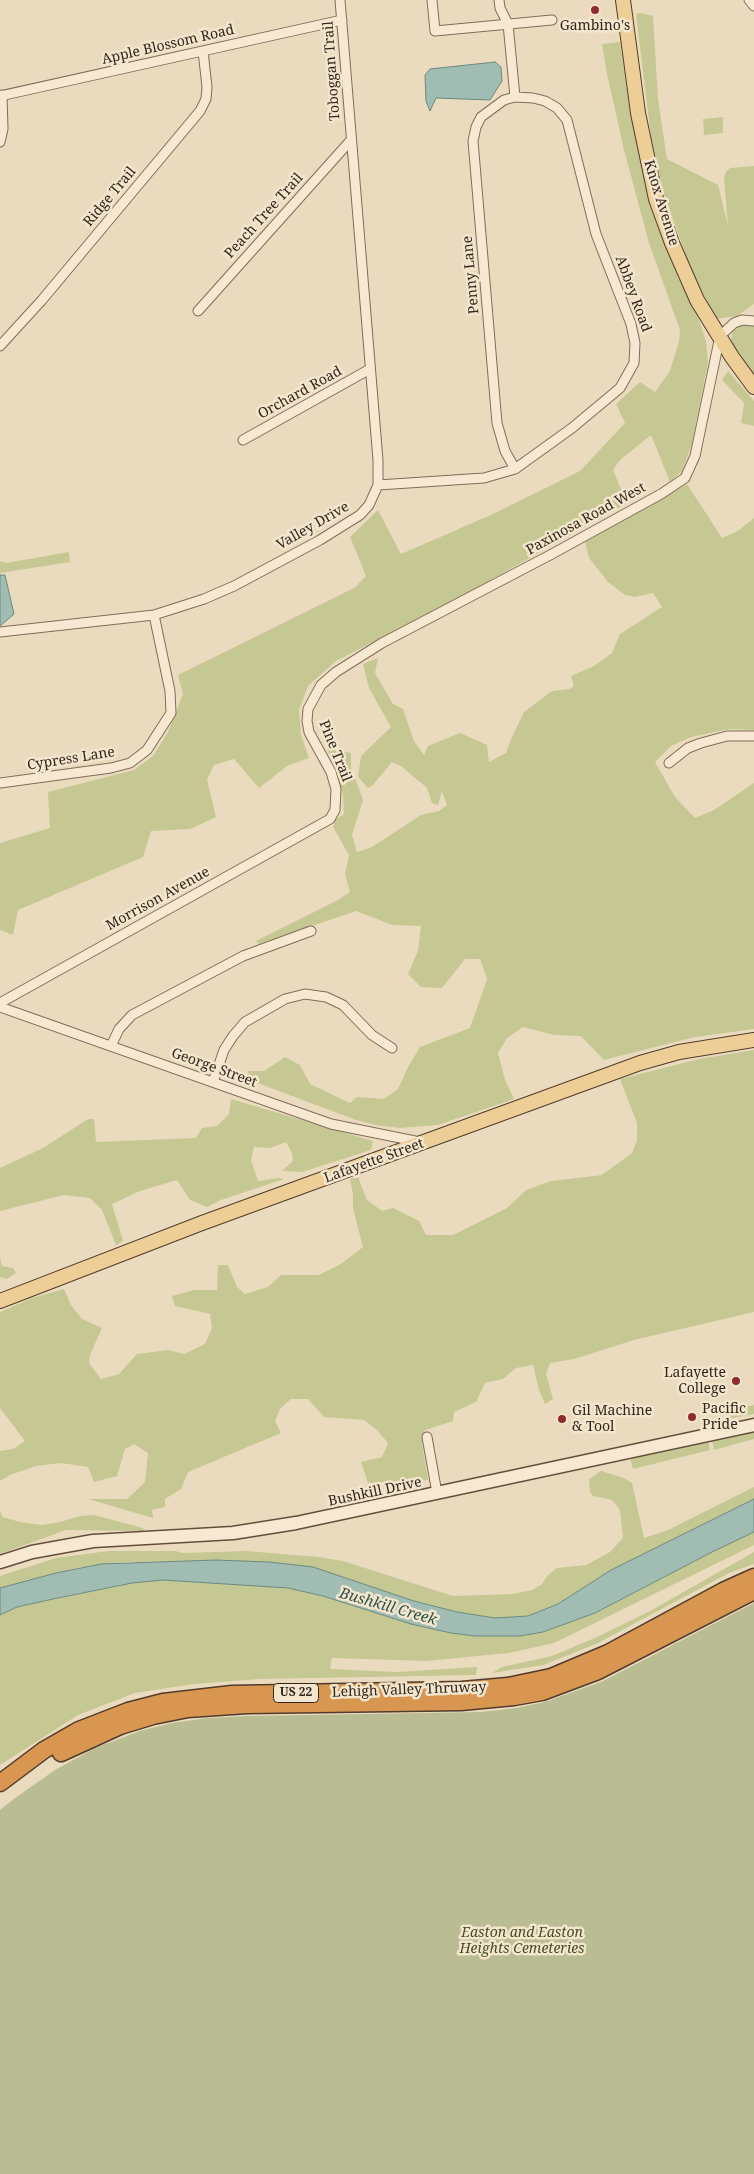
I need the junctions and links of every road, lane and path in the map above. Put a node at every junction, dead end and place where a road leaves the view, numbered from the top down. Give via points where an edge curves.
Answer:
1 (340, 0) edge
2 (432, 0) edge
3 (499, 0) edge
4 (623, 0) edge
5 (749, 0) edge
6 (754, 6) edge
7 (342, 20) junction
8 (552, 20) dead end
9 (508, 24) junction
10 (203, 51) junction
11 (1, 95) edge
12 (515, 97) junction
13 (351, 140) junction
14 (0, 142) edge
15 (198, 312) dead end
16 (754, 321) edge
17 (720, 336) junction
18 (0, 346) edge
19 (370, 369) junction
20 (754, 387) edge
21 (244, 440) dead end
22 (515, 469) junction
23 (378, 486) junction
24 (154, 615) junction
25 (0, 632) edge
26 (336, 672) joint
27 (754, 736) edge
28 (669, 763) dead end
29 (0, 783) edge
30 (330, 819) joint
31 (311, 931) dead end
32 (0, 1003) edge
33 (0, 1007) edge
34 (754, 1040) edge
35 (110, 1046) junction
36 (392, 1048) dead end
37 (213, 1082) junction
38 (423, 1143) junction
39 (0, 1301) edge
40 (754, 1426) edge
41 (427, 1437) dead end
42 (438, 1494) junction
43 (0, 1562) edge
44 (754, 1577) edge
45 (754, 1591) edge
46 (0, 1783) edge
47 (0, 1796) edge

1 - 7 street, Toboggan Trail
2 - 9 street via 435,31
3 - 9 street
4 - 17 main road, Knox Avenue via 638,113 656,199 697,300
5 - 6 street
7 - 10 street, Apple Blossom Road
7 - 13 street, Toboggan Trail
8 - 9 street
9 - 12 street
10 - 11 street, Apple Blossom Road
10 - 18 street, Ridge Trail via 207,87 200,111
11 - 14 street via 3,129
12 - 22 street, Penny Lane via 504,100 481,117 473,141 497,423 505,451
12 - 22 street, Abbey Road via 545,101 557,108 567,120 596,234 636,343 634,363 620,388
13 - 15 street, Peach Tree Trail
13 - 19 street, Valley Drive
16 - 17 street via 734,323
17 - 20 main road, Knox Avenue
17 - 26 street, Paxinosa Road West via 695,456 684,478 552,554 382,643
19 - 21 street, Orchard Road
19 - 23 street, Valley Drive
22 - 23 street, Abbey Road via 484,478
23 - 24 street, Valley Drive via 360,514 336,530 234,586
24 - 25 street, Valley Drive
24 - 29 street, Cypress Lane via 170,691 171,713 148,750 130,763 111,768
26 - 30 street, Pine Trail via 320,685 308,709 309,732 336,788 335,810
27 - 28 street via 727,736 701,743 688,748
30 - 32 street, Morrison Avenue
31 - 35 street via 243,956 132,1015
33 - 35 street, George Street
34 - 38 main road, Lafayette Street via 679,1052 640,1063
35 - 37 street, George Street
36 - 37 street via 372,1035 343,1006 326,997 305,994 285,999 245,1022 224,1050
37 - 38 street, George Street via 331,1124
38 - 39 main road, Lafayette Street
40 - 42 street, Bushkill Drive
41 - 42 street
42 - 43 street, Bushkill Drive via 261,1530 93,1541 32,1552
44 - 46 highway, Lehigh Valley Thruway / US 22 via 608,1653 551,1677 508,1686 462,1690 232,1694 163,1702 120,1713 79,1730 44,1750
45 - 47 highway, Lehigh Valley Thruway / US 22 via 598,1671 542,1692 462,1702 247,1705 170,1712 120,1726 77,1744

